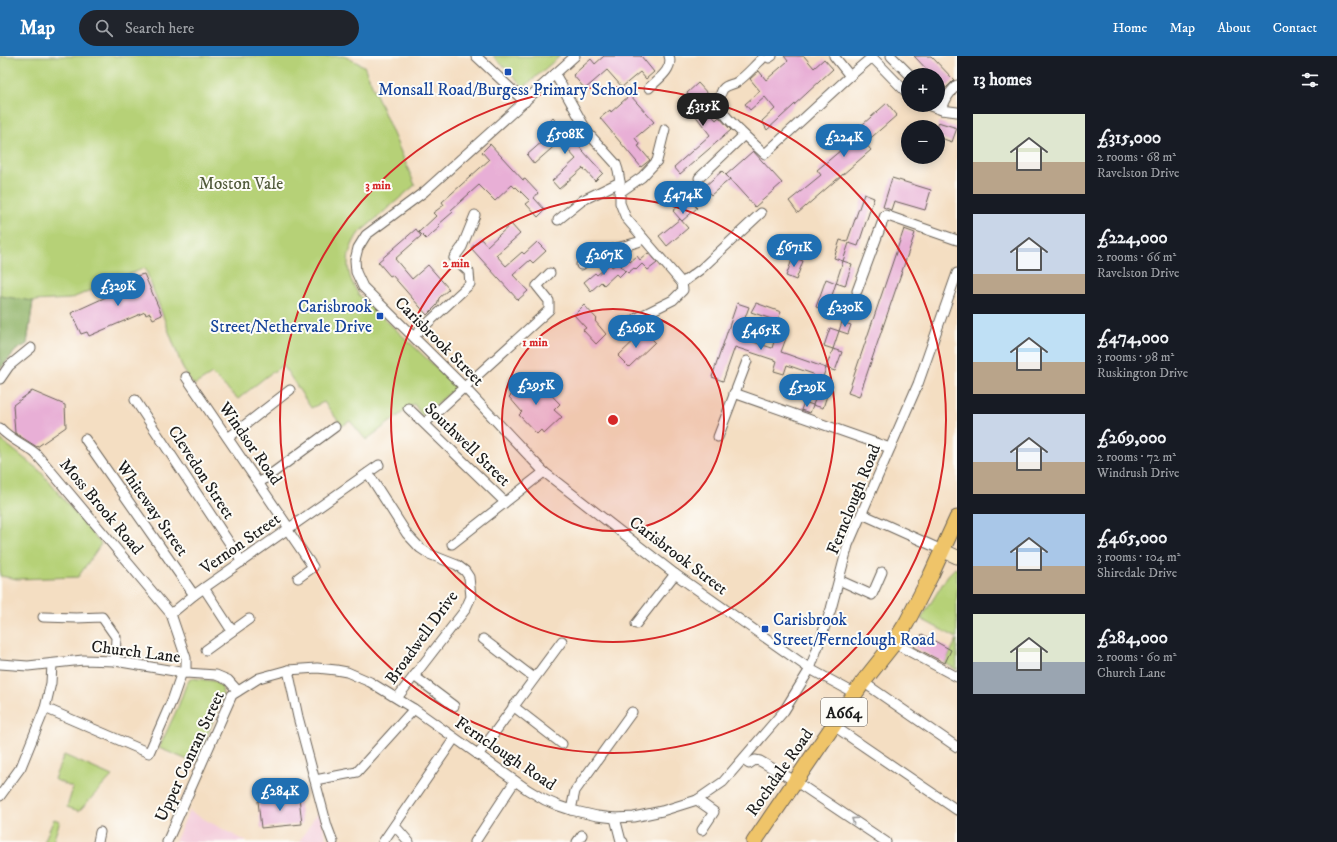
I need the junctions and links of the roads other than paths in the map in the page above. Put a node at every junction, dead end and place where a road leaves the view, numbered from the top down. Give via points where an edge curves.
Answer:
1 (476, 56) edge
2 (575, 56) edge
3 (669, 56) edge
4 (834, 56) edge
5 (891, 56) edge
6 (872, 57) edge
7 (763, 59) edge
8 (903, 68) edge
9 (555, 74) junction
10 (850, 76) junction
11 (957, 85) edge
12 (901, 87) edge
13 (649, 88) dead end
14 (945, 99) edge
15 (525, 102) junction
16 (945, 110) edge
17 (957, 112) edge
18 (666, 135) dead end
19 (744, 135) junction
20 (698, 178) dead end
21 (620, 182) junction
22 (619, 193) junction
23 (761, 213) dead end
24 (475, 215) dead end
25 (558, 220) dead end
26 (643, 238) junction
27 (957, 240) edge
28 (580, 265) dead end
29 (550, 273) dead end
30 (957, 273) edge
31 (682, 287) junction
32 (857, 291) dead end
33 (618, 333) dead end
34 (414, 336) junction
35 (31, 348) dead end
36 (747, 361) dead end
37 (186, 377) dead end
38 (0, 379) edge
39 (464, 387) junction
40 (290, 390) dead end
41 (734, 393) junction
42 (135, 400) dead end
43 (408, 408) dead end
44 (425, 423) junction
45 (336, 427) dead end
46 (0, 428) edge
47 (718, 437) dead end
48 (228, 438) junction
49 (85, 439) dead end
50 (890, 448) junction
51 (379, 465) dead end
52 (544, 472) junction
53 (368, 473) junction
54 (259, 483) junction
55 (505, 502) junction
56 (862, 514) junction
57 (957, 518) edge
58 (288, 528) junction
59 (452, 544) dead end
60 (942, 550) junction
61 (957, 557) edge
62 (242, 562) junction
63 (882, 572) dead end
64 (675, 574) junction
65 (298, 578) dead end
66 (839, 580) junction
67 (204, 588) junction
68 (194, 595) junction
69 (171, 614) junction
70 (43, 617) dead end
71 (249, 619) dead end
72 (636, 624) dead end
73 (232, 631) junction
74 (482, 639) dead end
75 (562, 641) dead end
76 (894, 643) junction
77 (206, 650) dead end
78 (115, 661) junction
79 (0, 664) edge
80 (52, 664) junction
81 (810, 669) junction
82 (288, 670) junction
83 (184, 673) junction
84 (414, 676) junction
85 (957, 677) edge
86 (534, 678) junction
87 (860, 688) junction
88 (238, 691) junction
89 (396, 698) junction
90 (454, 706) dead end
91 (513, 706) junction
92 (45, 708) junction
93 (414, 709) junction
94 (632, 712) dead end
95 (834, 726) junction
96 (454, 738) junction
97 (562, 744) dead end
98 (957, 747) edge
99 (478, 755) junction
100 (743, 760) junction
101 (315, 780) junction
102 (515, 781) junction
103 (795, 781) junction
104 (0, 796) edge
105 (697, 800) junction
106 (571, 810) junction
107 (957, 810) edge
108 (615, 818) junction
109 (395, 826) junction
110 (702, 830) dead end
111 (100, 832) dead end
112 (98, 842) edge
113 (167, 842) edge
114 (333, 842) edge
115 (384, 842) edge
116 (409, 842) edge
117 (475, 842) edge
118 (623, 842) edge
119 (754, 842) edge
120 (886, 842) edge

1 - 15 street
2 - 9 street, Carisbrook Street
3 - 13 street via 668,68
4 - 10 street
5 - 8 street
6 - 10 street
6 - 12 street
7 - 19 street via 736,82 723,89 720,97 721,109
9 - 15 street, Carisbrook Street
9 - 21 street via 588,133 616,164
10 - 19 street via 765,154
11 - 14 street
15 - 34 street, Carisbrook Street via 424,192 366,235 358,248 356,272 363,287
16 - 17 street
18 - 22 street via 656,163 642,177
19 - 20 street
21 - 22 street
21 - 25 street via 583,200
22 - 26 street via 626,218
23 - 31 street
24 - 34 street via 462,247 454,258 469,272 470,284
26 - 28 street via 638,242 596,254
26 - 31 street
27 - 32 street via 885,215
29 - 39 street via 536,286 549,300 549,310
30 - 50 street, Fernclough Road via 918,384
31 - 33 street via 673,300 637,318
34 - 39 street, Carisbrook Street
35 - 38 street via 9,366
36 - 41 street
37 - 48 street, Windsor Road
39 - 44 street
39 - 52 street, Carisbrook Street
40 - 48 street
41 - 47 street
41 - 50 street
42 - 62 street, Clevedon Street
43 - 44 street, Southwell Street
44 - 55 street, Southwell Street
45 - 54 street
46 - 69 street, Moss Brook Road via 35,453
48 - 54 street, Windsor Road
49 - 68 street, Whiteway Street
50 - 56 street, Fernclough Road
51 - 53 street, Vernon Street
52 - 55 street
52 - 64 street, Carisbrook Street
53 - 58 street, Vernon Street
53 - 84 street, Broadwell Drive via 407,534 420,548 457,566 469,577 472,597 465,610
54 - 58 street, Windsor Road
55 - 59 street
56 - 60 street
56 - 66 street, Fernclough Road via 848,545
57 - 60 main road, Rochdale Road / A664
58 - 62 street, Vernon Street
58 - 65 street, Windsor Road via 313,567
60 - 61 street
60 - 76 main road, Rochdale Road / A664
62 - 67 street, Vernon Street
63 - 66 street via 872,595
64 - 72 street
64 - 81 street, Carisbrook Street
66 - 81 street, Fernclough Road
67 - 68 street, Vernon Street
67 - 73 street
68 - 69 street, Vernon Street
69 - 83 street via 186,658
70 - 78 street via 102,617 116,637
71 - 73 street
73 - 77 street
74 - 86 street
75 - 86 street
76 - 85 street
76 - 87 main road, Rochdale Road / A664
78 - 80 street, Church Lane via 83,660
78 - 83 street, Church Lane
79 - 80 street, Church Lane
80 - 92 street
81 - 87 street, Carisbrook Street
81 - 100 street, Fernclough Road via 784,711
82 - 88 street, Upper Conran Street via 259,678
82 - 89 street, Fernclough Road via 317,668 347,672
82 - 101 street via 291,691
83 - 88 street, Church Lane via 223,677
83 - 92 street via 150,753
84 - 89 street, Broadwell Drive
84 - 90 street
86 - 91 street
87 - 95 main road, Rochdale Road / A664
87 - 98 street, Carisbrook Street
88 - 113 street, Upper Conran Street via 229,701
89 - 93 street, Fernclough Road
91 - 97 street
91 - 99 street
92 - 104 street via 21,767
93 - 96 street, Fernclough Road
93 - 101 street via 357,772
94 - 106 street via 575,791
95 - 103 main road, Rochdale Road / A664
95 - 107 street
96 - 99 street, Fernclough Road
96 - 109 street
99 - 102 street, Fernclough Road
100 - 103 street via 748,764 755,760 760,761
100 - 105 street, Fernclough Road via 723,782
101 - 114 street
102 - 106 street, Fernclough Road via 545,800
102 - 117 street
103 - 119 main road, Rochdale Road / A664
120 -> 103 street
105 - 108 street, Fernclough Road via 650,814
105 - 110 street via 714,812
106 - 108 street, Fernclough Road
108 - 118 street
109 - 115 street
109 - 116 street
111 - 112 street

